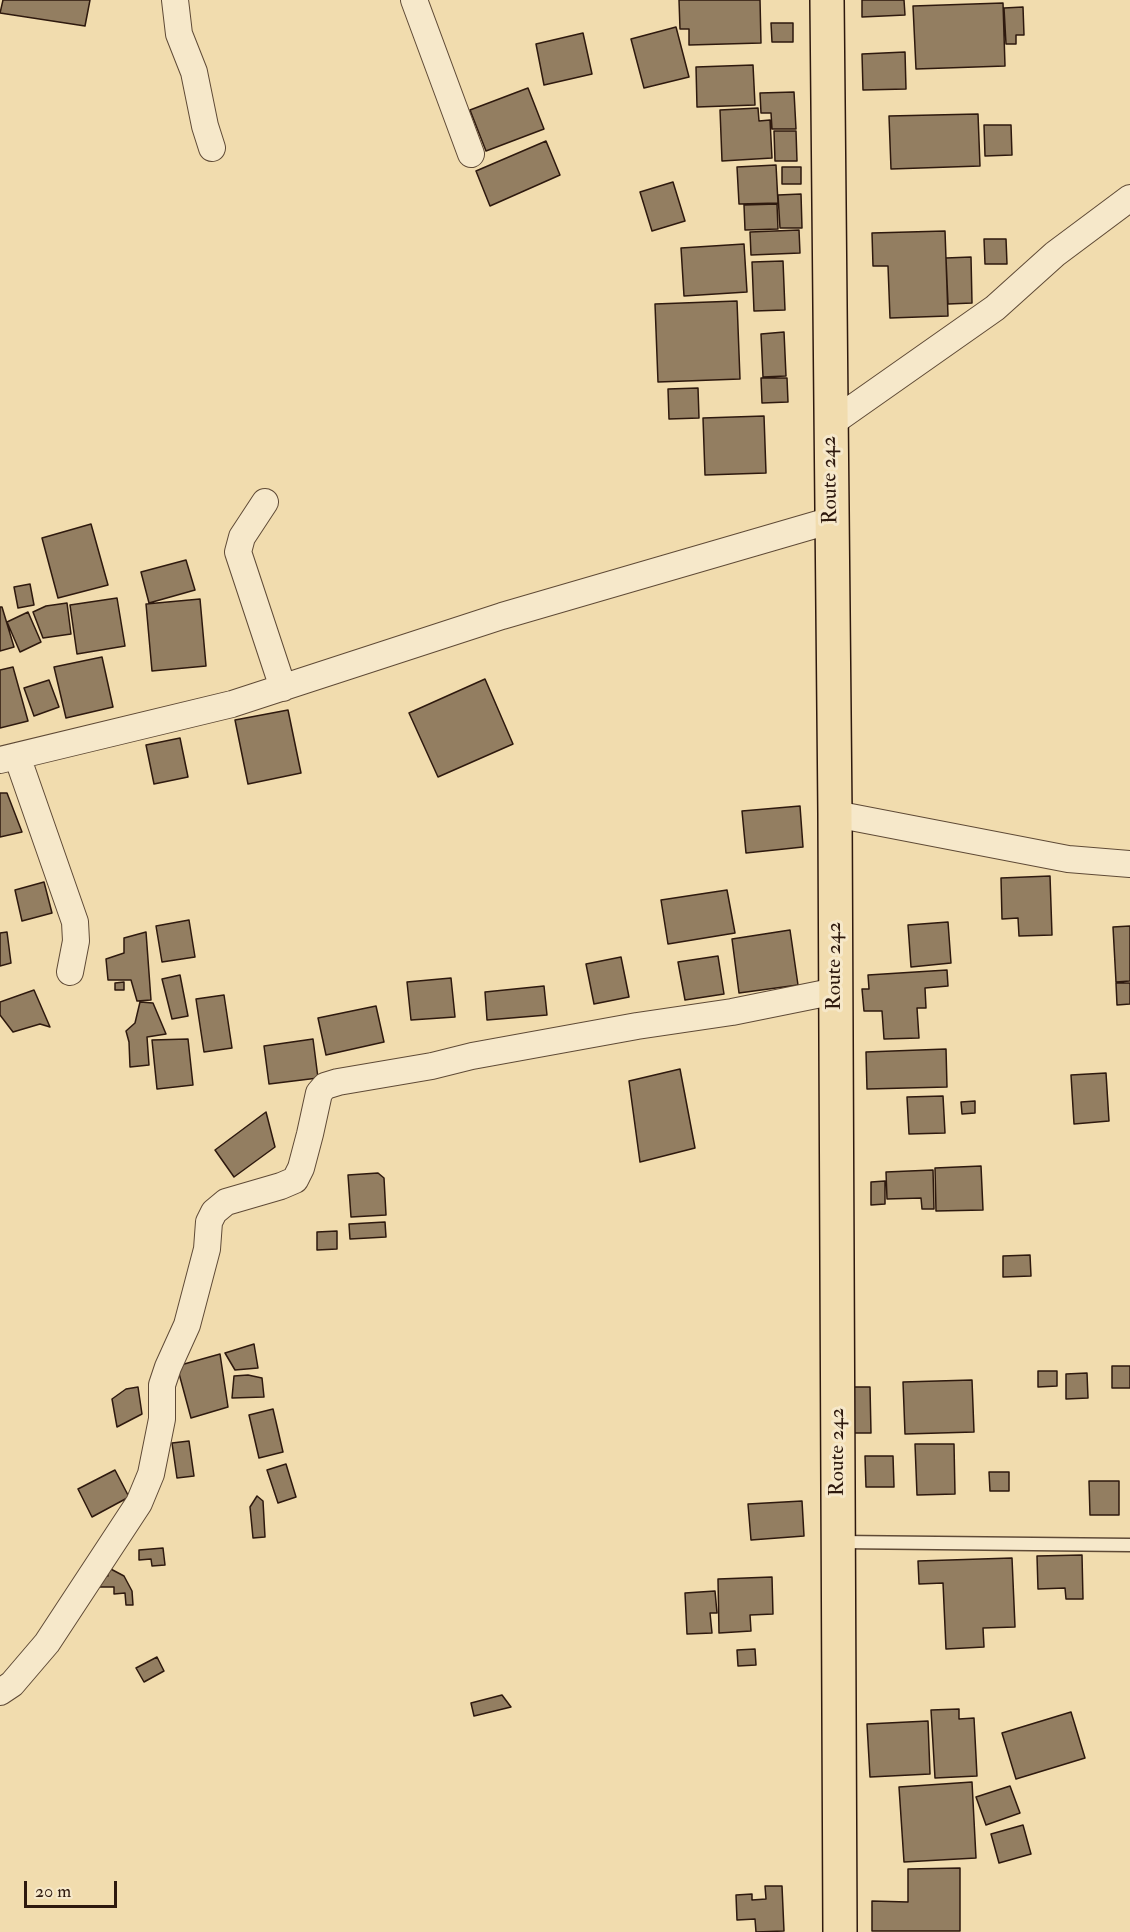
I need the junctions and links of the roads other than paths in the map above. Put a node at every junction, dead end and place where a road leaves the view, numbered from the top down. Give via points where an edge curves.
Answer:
1 (175, 0) edge
2 (414, 0) edge
3 (827, 0) edge
4 (212, 148) dead end
5 (471, 154) dead end
6 (1130, 198) edge
7 (830, 424) junction
8 (265, 502) dead end
9 (832, 520) junction
10 (283, 688) junction
11 (8, 758) edge
12 (835, 814) junction
13 (1130, 864) edge
14 (70, 972) dead end
15 (836, 991) junction
16 (838, 1542) junction
17 (1130, 1545) edge
18 (0, 1692) edge
19 (840, 1932) edge

1 - 4 street via 180,34 194,72
2 - 5 street
3 - 7 main road, Route 242
6 - 7 street via 1055,254 995,308
7 - 9 main road, Route 242
8 - 10 street via 242,537 238,552
9 - 10 street via 502,616
9 - 12 main road, Route 242
10 - 11 street
11 - 14 street via 75,922
12 - 13 street via 1068,859
12 - 15 main road, Route 242
15 - 16 main road, Route 242
15 - 18 street via 325,1086 319,1093 295,1180 226,1202 214,1212 187,1325 162,1385 160,1430 151,1474 139,1503 48,1643
16 - 17 lane
16 - 19 main road, Route 242

